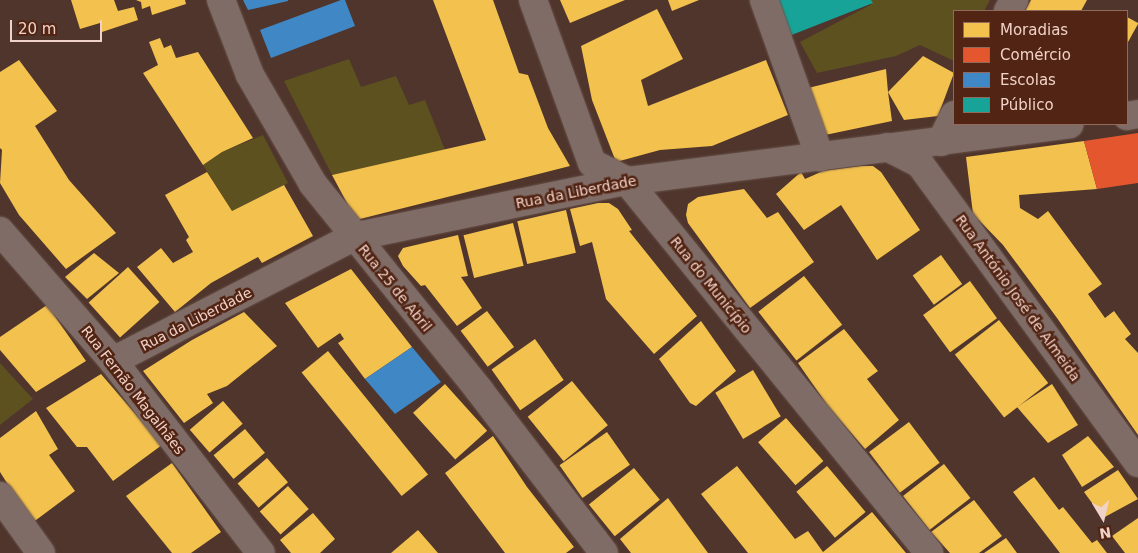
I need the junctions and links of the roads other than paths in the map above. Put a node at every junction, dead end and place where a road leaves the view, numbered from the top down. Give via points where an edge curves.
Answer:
1 (221, 0) edge
2 (533, 0) edge
3 (764, 0) edge
4 (953, 117) edge
5 (1062, 125) edge
6 (941, 142) junction
7 (887, 148) junction
8 (820, 157) junction
9 (627, 182) junction
10 (0, 231) edge
11 (353, 237) junction
12 (113, 362) junction
13 (1138, 462) edge
14 (0, 496) edge
15 (41, 553) edge
16 (262, 553) edge
17 (604, 553) edge
18 (929, 553) edge

1 - 11 street, Rua 25 de Abril via 250,75 313,184
2 - 9 street, Rua do Município via 592,163
3 - 8 street
4 - 6 street
5 - 6 street, Rua da Liberdade
6 - 7 street, Rua da Liberdade
7 - 8 street, Rua da Liberdade
7 - 13 street, Rua António José de Almeida via 920,164
8 - 9 street, Rua da Liberdade
9 - 11 street, Rua da Liberdade
9 - 18 street, Rua do Município
10 - 12 street, Rua Fernão Magalhães
11 - 12 street, Rua da Liberdade
11 - 17 street, Rua 25 de Abril via 479,390
12 - 16 street, Rua Fernão Magalhães
14 - 15 street

